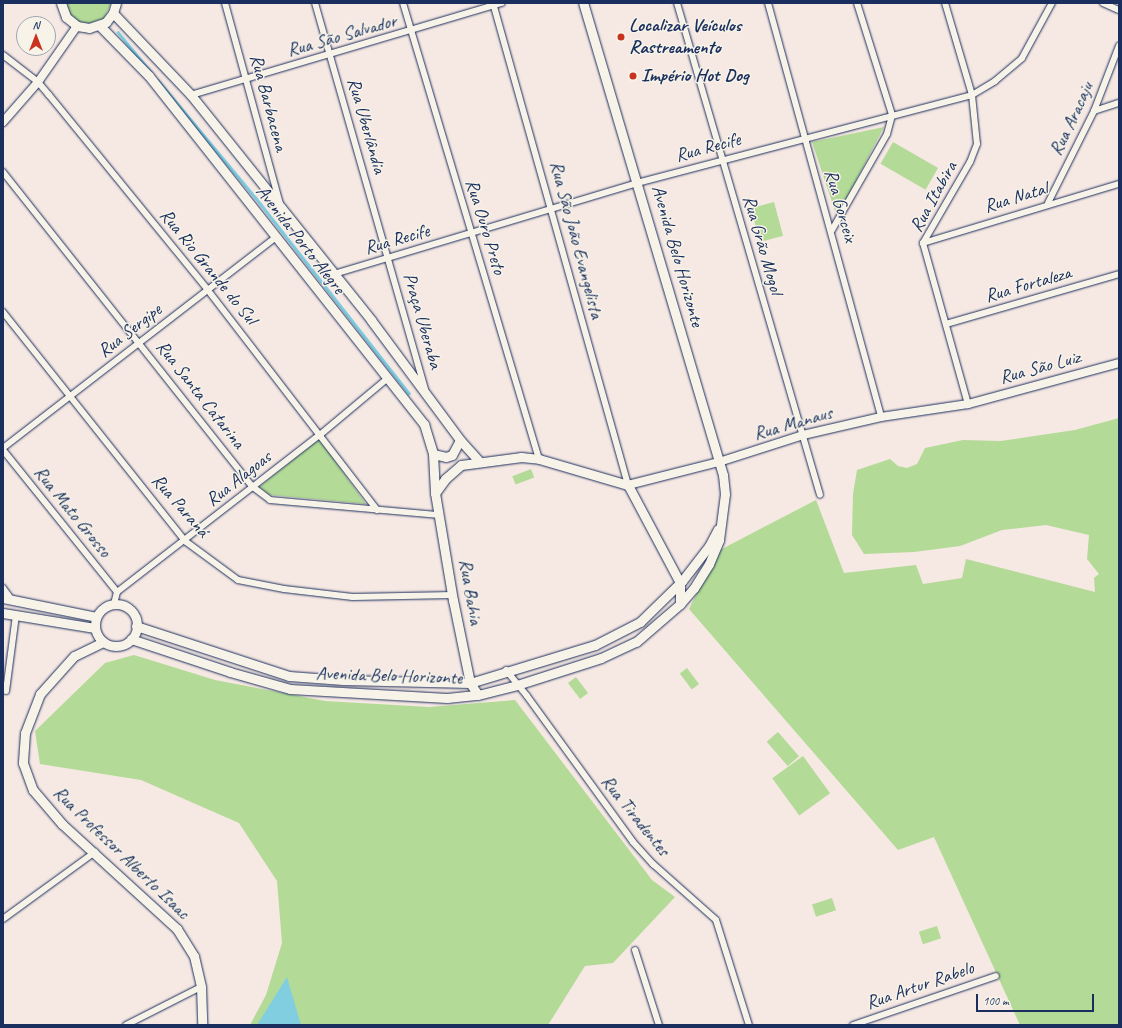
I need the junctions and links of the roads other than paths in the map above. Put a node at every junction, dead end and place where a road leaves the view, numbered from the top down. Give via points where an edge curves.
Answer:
1 (61, 3) edge
2 (116, 3) edge
3 (225, 3) edge
4 (315, 3) edge
5 (403, 3) edge
6 (502, 3) edge
7 (583, 3) edge
8 (677, 3) edge
9 (768, 3) edge
10 (857, 3) edge
11 (945, 3) edge
12 (1052, 3) edge
13 (1103, 3) edge
14 (493, 4) edge
15 (1119, 10) edge
16 (113, 13) junction
17 (76, 26) junction
18 (100, 26) junction
19 (412, 31) junction
20 (1119, 46) edge
21 (3, 55) edge
22 (330, 55) junction
23 (246, 80) junction
24 (38, 82) junction
25 (191, 95) junction
26 (972, 95) junction
27 (1119, 103) edge
28 (1094, 111) junction
29 (892, 115) junction
30 (3, 122) edge
31 (806, 139) junction
32 (722, 160) junction
33 (3, 172) edge
34 (637, 183) junction
35 (1119, 184) edge
36 (1048, 203) junction
37 (282, 210) junction
38 (552, 210) junction
39 (832, 230) junction
40 (472, 234) junction
41 (276, 237) junction
42 (923, 242) junction
43 (388, 258) junction
44 (334, 274) junction
45 (1119, 274) edge
46 (207, 289) junction
47 (3, 312) edge
48 (946, 324) junction
49 (140, 342) junction
50 (1119, 363) edge
51 (388, 378) junction
52 (426, 393) junction
53 (71, 396) junction
54 (968, 404) junction
55 (881, 417) junction
56 (321, 434) junction
57 (803, 435) junction
58 (460, 440) junction
59 (3, 449) edge
60 (432, 454) junction
61 (539, 459) junction
62 (480, 462) junction
63 (719, 462) junction
64 (628, 485) junction
65 (252, 487) junction
66 (435, 493) junction
67 (820, 495) dead end
68 (377, 510) junction
69 (439, 515) junction
70 (723, 520) junction
71 (186, 541) junction
72 (680, 583) junction
73 (3, 588) edge
74 (117, 592) junction
75 (453, 595) junction
76 (7, 598) edge
77 (114, 604) junction
78 (680, 604) junction
79 (3, 613) edge
80 (16, 615) junction
81 (96, 617) junction
82 (136, 626) junction
83 (95, 628) junction
84 (131, 639) junction
85 (103, 642) junction
86 (506, 670) junction
87 (470, 683) junction
88 (517, 685) junction
89 (6, 691) dead end
90 (478, 695) junction
91 (95, 852) junction
92 (3, 919) edge
93 (635, 950) dead end
94 (996, 976) dead end
95 (201, 987) junction
96 (126, 1025) edge
97 (202, 1025) edge
98 (659, 1025) edge
99 (749, 1025) edge
100 (853, 1025) edge

1 - 17 main road via 66,17
2 - 16 main road
3 - 23 street, Rua Barbacena
4 - 22 street, Rua Uberlândia
5 - 19 street, Rua Ouro Preto
6 - 14 street, Rua São Salvador
7 - 34 main road, Avenida Belo Horizonte
8 - 32 street, Rua Grão Mogol
9 - 31 street, Rua Gorceix
10 - 29 street
11 - 26 street, Rua Itabira
12 - 26 street, Rua Recife via 1022,58 995,81
13 - 15 street
14 - 19 street, Rua São Salvador
14 - 38 street, Rua São João Evangelista
16 - 18 main road
16 - 25 main road, Avenida Porto Alegre
17 - 18 main road
17 - 24 street
18 - 41 main road, Avenida Porto Alegre via 149,76
19 - 22 street, Rua São Salvador
19 - 40 street, Rua Ouro Preto
20 - 28 street, Rua Aracaju
21 - 24 street, Rua Rio Grande do Sul
22 - 23 street, Rua São Salvador
22 - 43 street, Rua Uberlândia
23 - 25 street, Rua São Salvador
23 - 37 street, Rua Barbacena
24 - 30 street
24 - 46 street, Rua Rio Grande do Sul
25 - 37 main road, Avenida Porto Alegre
26 - 29 street, Rua Recife
26 - 42 street, Rua Itabira via 977,144 970,162
27 - 28 street
28 - 36 street, Rua Aracaju
29 - 31 street, Rua Recife
29 - 39 street via 887,134
31 - 32 street, Rua Recife
31 - 39 street, Rua Gorceix
32 - 34 street, Rua Recife
32 - 57 street, Rua Grão Mogol
33 - 49 street, Rua Santa Catarina
34 - 38 street, Rua Recife
34 - 63 main road, Avenida Belo Horizonte
35 - 36 street, Rua Natal
36 - 42 street, Rua Natal
37 - 44 main road, Avenida Porto Alegre
38 - 40 street, Rua Recife
38 - 64 street, Rua São João Evangelista
39 - 55 street, Rua Gorceix
40 - 43 street, Rua Recife
40 - 61 street, Rua Ouro Preto
41 - 46 street, Rua Sergipe
41 - 51 main road, Avenida Porto Alegre
42 - 48 street, Rua Itabira
43 - 44 street, Rua Recife
43 - 52 street, Praça Uberaba
44 - 52 main road, Avenida Porto Alegre
45 - 48 street, Rua Fortaleza
46 - 49 street, Rua Sergipe
46 - 56 street, Rua Rio Grande do Sul
47 - 53 street, Rua Paraná
48 - 54 street, Rua Itabira
49 - 53 street, Rua Sergipe
49 - 65 street, Rua Santa Catarina
50 - 54 street, Rua São Luiz
51 - 56 street, Rua Alagoas
51 - 60 main road, Avenida Porto Alegre via 424,424
52 - 58 main road, Avenida Porto Alegre
53 - 59 street, Rua Sergipe
53 - 71 street, Rua Paraná
54 - 55 street, Rua Manaus
55 - 57 street, Rua Manaus
56 - 65 street, Rua Alagoas
56 - 68 street, Rua Rio Grande do Sul
57 - 63 street, Rua Manaus
57 - 67 street, Rua Grão Mogol
58 - 60 main road via 452,454 446,457
58 - 62 main road, Avenida Porto Alegre
59 - 74 street, Rua Mato Grosso
60 - 66 main road, Avenida Porto Alegre
61 - 62 main road via 521,457
61 - 64 main road
62 - 66 main road via 461,465 445,479
63 - 64 street, Rua Manaus
63 - 70 main road, Avenida Belo Horizonte via 725,494
64 - 72 main road
65 - 68 street, Rua Santa Catarina via 270,500
65 - 71 street, Rua Alagoas
66 - 69 main road, Rua Bahia
68 - 69 street, Rua Santa Catarina
69 - 75 main road, Rua Bahia
70 - 72 main road, Avenida Belo Horizonte via 709,546
70 - 78 main road, Avenida Belo Horizonte via 719,540 709,564
71 - 74 street, Rua Alagoas
71 - 75 street, Rua Paraná via 238,580 284,589 353,597
72 - 78 main road
72 - 86 main road, Avenida Belo Horizonte via 640,622 595,645
73 - 76 street
74 - 77 street
75 - 87 main road, Rua Bahia
76 - 81 main road
77 - 81 main road via 103,608
77 - 82 main road via 130,610
78 - 88 main road, Avenida Belo Horizonte via 636,642 602,658
79 - 80 main road
80 - 83 main road
80 - 89 street
81 - 83 main road
82 - 84 main road
82 - 87 main road, Avenida Belo Horizonte via 289,676
83 - 85 main road
84 - 85 main road via 114,646
84 - 90 main road, Avenida Belo Horizonte via 290,689 447,698
85 - 91 main road, Rua Professor Alberto Isaac via 74,656 40,694 25,732 23,763 33,790 62,824
86 - 87 main road, Avenida Belo Horizonte
86 - 88 street, Rua Tiradentes
87 - 90 main road, Rua Bahia
88 - 90 main road, Avenida Belo Horizonte
88 - 99 street, Rua Tiradentes via 633,842 653,864 716,920
91 - 92 street
91 - 95 main road, Rua Professor Alberto Isaac via 178,929 194,956
93 - 98 street
94 - 100 street, Rua Artur Rabelo
95 - 96 street
95 - 97 main road, Rua Professor Alberto Isaac

